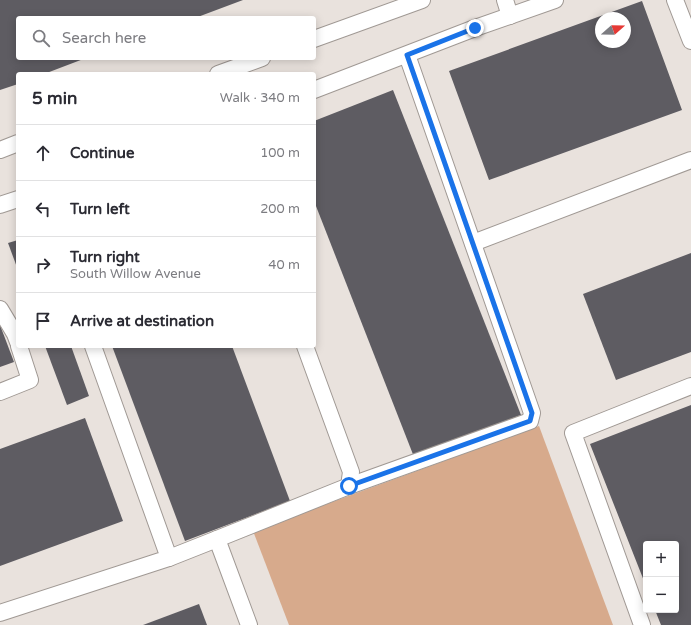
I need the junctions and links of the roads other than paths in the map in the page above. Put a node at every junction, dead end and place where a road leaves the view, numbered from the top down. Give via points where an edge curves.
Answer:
1 (422, 0) edge
2 (505, 0) edge
3 (555, 0) edge
4 (675, 0) edge
5 (510, 16) junction
6 (316, 38) edge
7 (691, 41) edge
8 (407, 55) junction
9 (257, 60) edge
10 (227, 72) edge
11 (316, 89) edge
12 (16, 144) edge
13 (0, 150) edge
14 (691, 160) edge
15 (16, 200) edge
16 (0, 205) edge
17 (473, 243) junction
18 (0, 310) edge
19 (16, 337) edge
20 (20, 348) edge
21 (94, 348) edge
22 (306, 348) edge
23 (691, 386) edge
24 (0, 392) edge
25 (349, 486) junction
26 (217, 539) junction
27 (169, 558) junction
28 (0, 613) edge
29 (4, 625) edge
30 (249, 625) edge
31 (642, 625) edge

1 - 6 street
2 - 5 street
3 - 5 street
4 - 7 street
5 - 8 street
8 - 11 street
8 - 17 street
9 - 10 street
12 - 13 street
14 - 17 street
15 - 16 street
17 - 25 street via 532,413 530,421
18 - 19 street
20 - 24 street via 30,380
21 - 27 street
22 - 25 street via 351,472
23 - 31 street via 573,432
25 - 26 street
26 - 27 street
26 - 30 street
27 - 28 street
28 - 29 street

